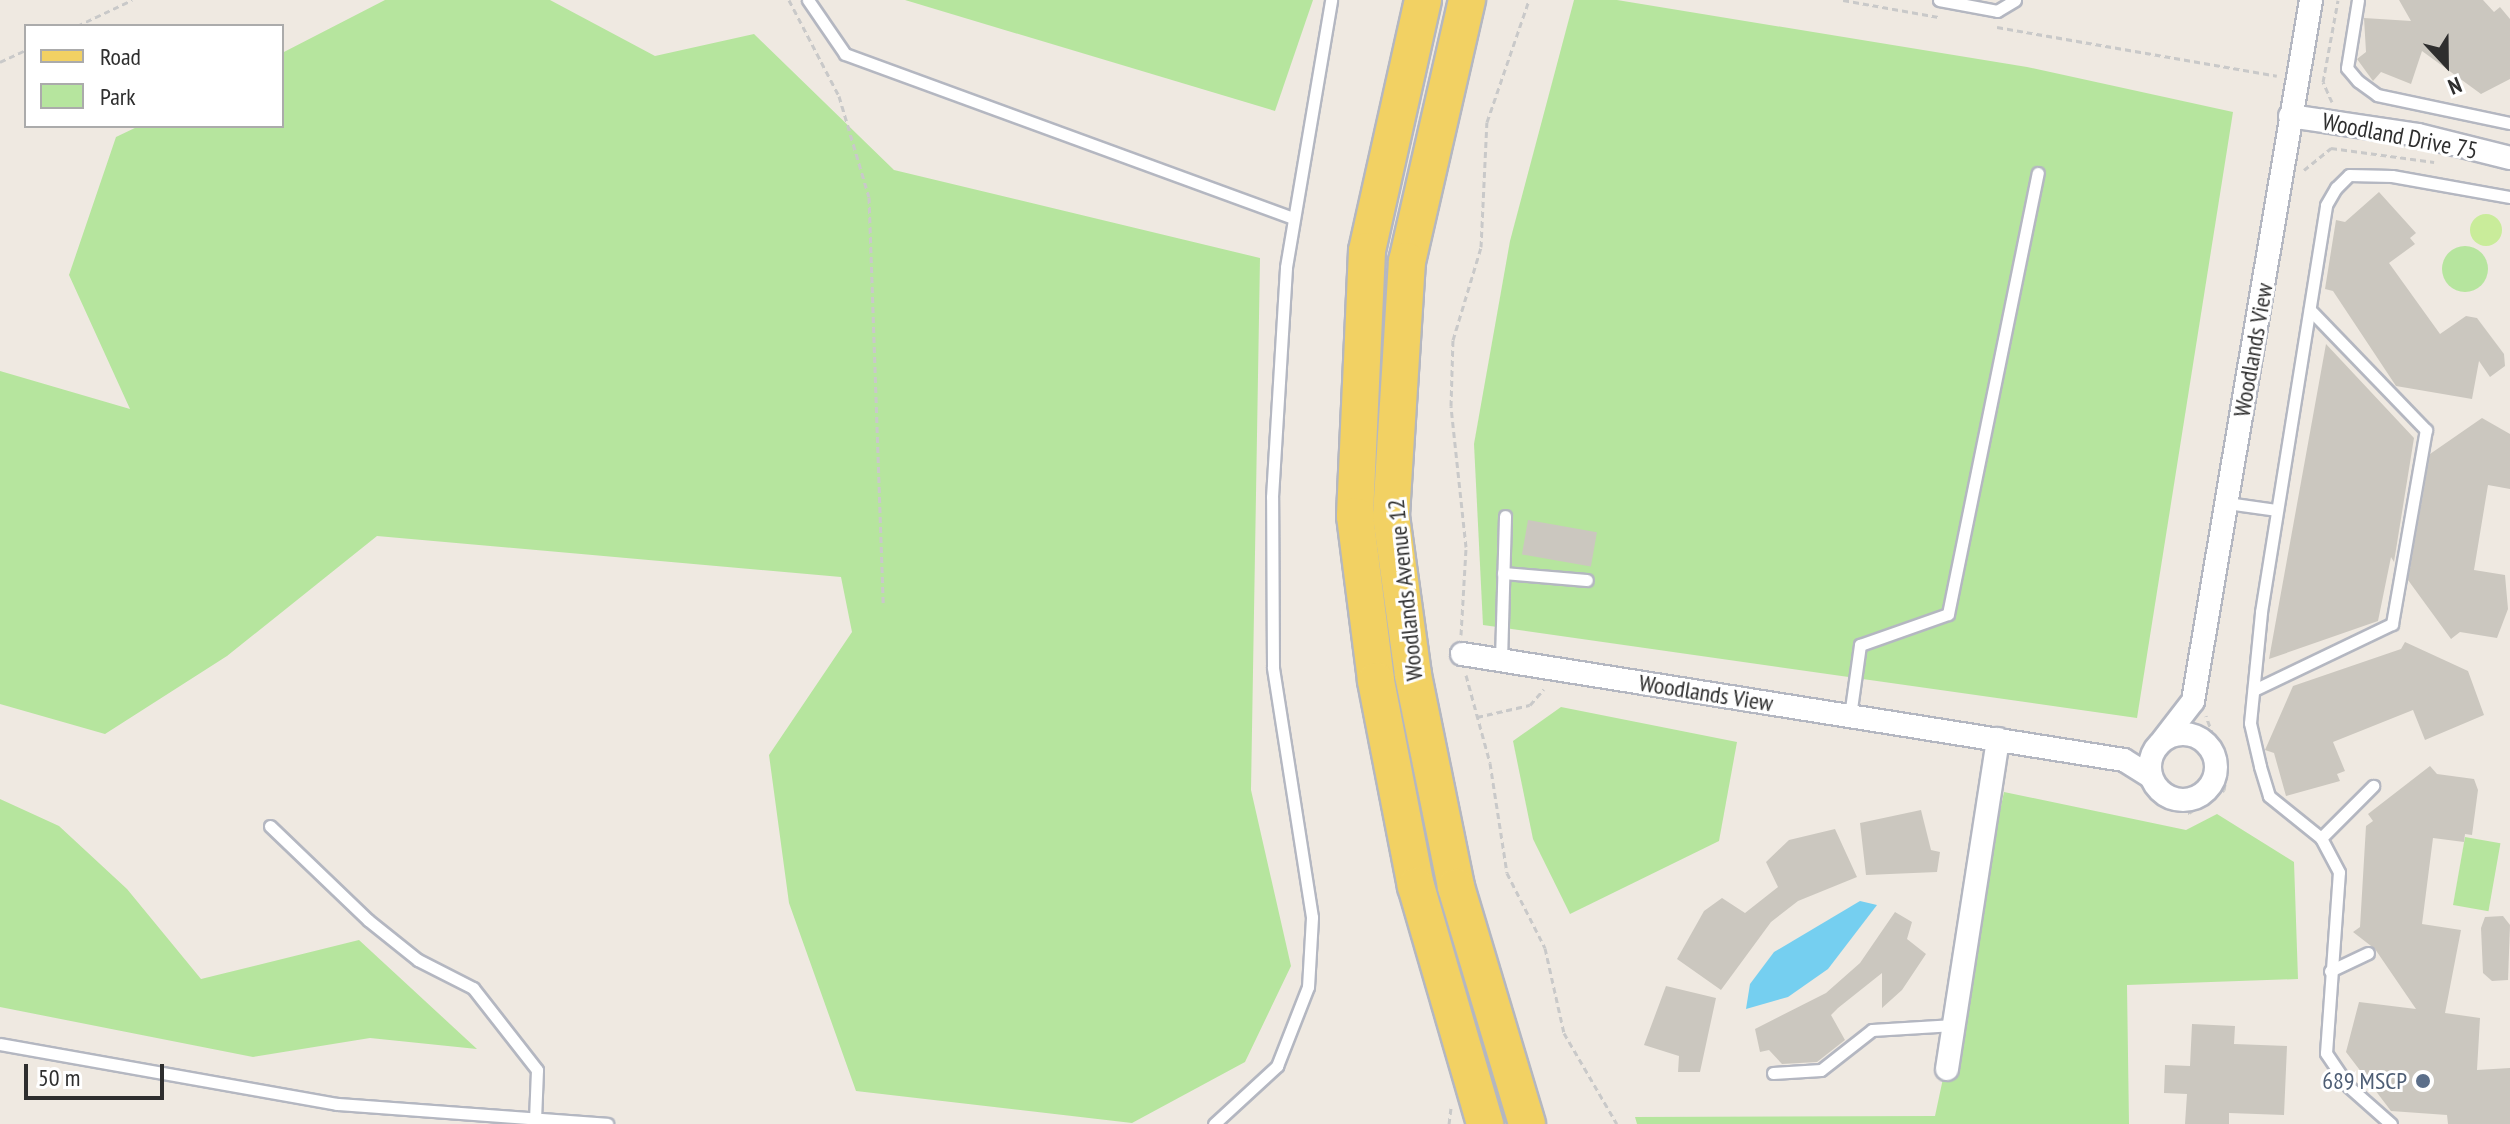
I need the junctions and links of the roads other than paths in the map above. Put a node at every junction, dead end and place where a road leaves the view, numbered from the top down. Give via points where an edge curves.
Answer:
1 (808, 0) edge
2 (1331, 0) edge
3 (1423, 0) edge
4 (1939, 0) edge
5 (2015, 0) edge
6 (2311, 0) edge
7 (2358, 0) edge
8 (1469, 6) edge
9 (2290, 116) junction
10 (2510, 123) edge
11 (2510, 158) edge
12 (2038, 173) dead end
13 (2510, 197) edge
14 (1293, 218) junction
15 (2310, 310) junction
16 (2227, 503) junction
17 (2276, 510) junction
18 (1505, 516) dead end
19 (1503, 573) junction
20 (1587, 580) dead end
21 (1462, 654) dead end
22 (1501, 660) junction
23 (2254, 690) junction
24 (2200, 704) junction
25 (1850, 716) junction
26 (1998, 739) junction
27 (2206, 742) junction
28 (2158, 746) junction
29 (2124, 760) junction
30 (2149, 784) junction
31 (2373, 786) dead end
32 (270, 826) dead end
33 (2321, 838) junction
34 (2368, 953) dead end
35 (2330, 971) junction
36 (1954, 1025) junction
37 (0, 1044) edge
38 (1947, 1069) dead end
39 (1773, 1073) dead end
40 (535, 1120) junction
41 (1484, 1123) edge
42 (607, 1124) edge
43 (1214, 1124) edge
44 (1527, 1124) edge
45 (2391, 1124) edge

1 - 14 lane via 845,54
2 - 14 lane
3 - 41 main road, Woodlands Avenue 12 via 1367,251 1355,516 1416,886
4 - 5 lane via 1997,11
6 - 9 street, Woodlands View
7 - 10 lane via 2347,68 2358,81 2377,95
8 - 44 main road, Woodlands Avenue 12 via 1407,261 1391,516 1413,675 1456,887
9 - 11 street, Woodland Drive 75 via 2418,135
9 - 16 street, Woodlands View
12 - 25 lane via 1948,614 1860,645
13 - 15 lane via 2349,175 2326,205
14 - 43 lane via 1272,497 1273,667 1312,917 1308,987 1277,1066
15 - 17 lane
15 - 23 lane via 2426,430 2392,624
16 - 17 lane
16 - 24 street, Woodlands View
17 - 23 lane
18 - 19 lane
19 - 20 lane
19 - 22 lane
21 - 22 street, Woodlands View
22 - 25 street, Woodlands View
23 - 33 lane via 2250,723 2269,796
24 - 27 street, Woodlands View
24 - 28 street, Woodlands View
25 - 26 street, Woodlands View
26 - 29 street, Woodlands View
26 - 36 street
27 - 28 street, Woodlands View via 2188,733
27 - 30 street, Woodlands View via 2217,762 2206,792 2177,800
28 - 29 street, Woodlands View
28 - 30 street
29 - 30 street, Woodlands View
31 - 33 lane
32 - 40 lane via 418,960 473,988 537,1070
33 - 35 lane via 2339,872
34 - 35 lane
35 - 45 lane via 2326,1053 2349,1087
36 - 38 street
36 - 39 lane via 1885,1026 1821,1070
37 - 40 lane via 337,1104
40 - 42 lane

